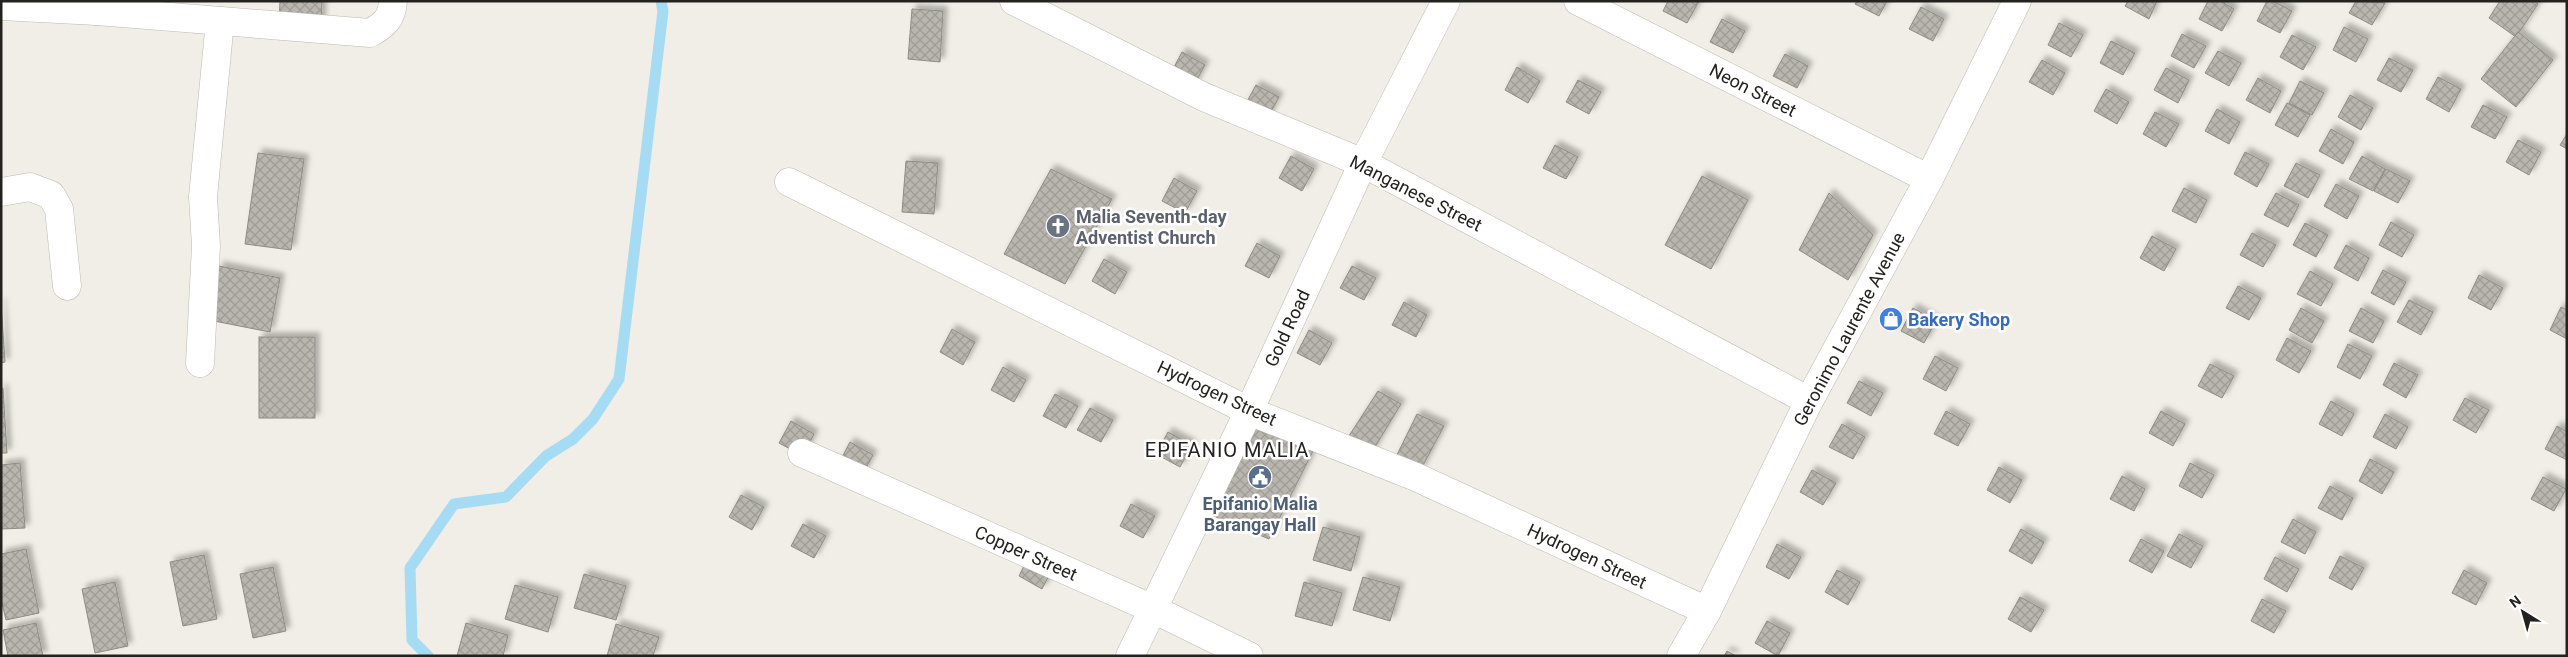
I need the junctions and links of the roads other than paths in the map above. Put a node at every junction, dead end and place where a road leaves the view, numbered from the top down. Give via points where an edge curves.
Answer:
1 (393, 1) edge
2 (1014, 1) edge
3 (1446, 1) edge
4 (1578, 1) edge
5 (2017, 1) edge
6 (1, 6) edge
7 (98, 6) edge
8 (220, 21) junction
9 (1363, 164) junction
10 (1929, 179) junction
11 (789, 182) dead end
12 (1, 192) edge
13 (67, 286) dead end
14 (200, 363) dead end
15 (1809, 402) junction
16 (1249, 410) junction
17 (802, 453) dead end
18 (1153, 609) junction
19 (1707, 611) junction
20 (1130, 656) edge
21 (1249, 656) edge
22 (1681, 656) edge

1 - 8 street via 393,11 385,25 370,33
2 - 9 street, Manganese Street via 1204,97
3 - 9 street, Gold Road
4 - 10 street, Neon Street
5 - 10 street, Geronimo Laurente Avenue
6 - 7 street
7 - 8 street
8 - 14 street via 203,197 206,246
9 - 15 street, Manganese Street
9 - 16 street, Gold Road
10 - 15 street, Geronimo Laurente Avenue
11 - 16 street, Hydrogen Street
12 - 13 street via 30,187 51,195 59,209
15 - 19 street, Geronimo Laurente Avenue
16 - 18 street, Gold Road
16 - 19 street, Hydrogen Street via 1416,477
17 - 18 street, Copper Street
18 - 20 street, Gold Road
18 - 21 street, Copper Street
19 - 22 street, Geronimo Laurente Avenue

